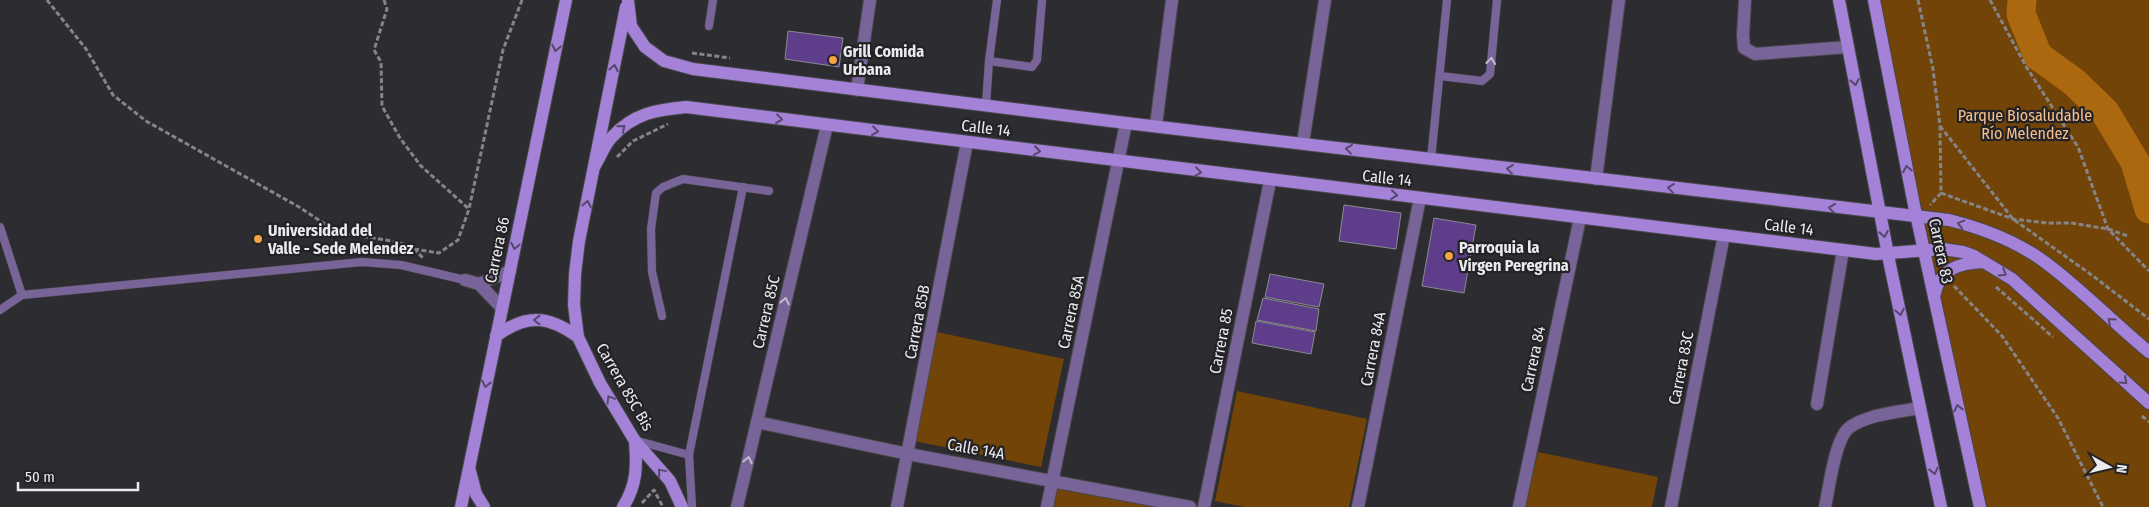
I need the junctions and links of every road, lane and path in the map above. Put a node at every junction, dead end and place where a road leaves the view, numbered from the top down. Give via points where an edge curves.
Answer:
1 (48, 0) edge
2 (384, 0) edge
3 (522, 0) edge
4 (566, 0) edge
5 (627, 0) edge
6 (713, 0) edge
7 (870, 0) edge
8 (997, 0) edge
9 (1042, 0) edge
10 (1172, 0) edge
11 (1325, 0) edge
12 (1446, 0) edge
13 (1497, 0) edge
14 (1619, 0) edge
15 (1745, 0) edge
16 (1838, 0) edge
17 (1847, 0) edge
18 (1918, 0) edge
19 (1990, 0) edge
20 (1874, 3) edge
21 (1842, 15) junction
22 (709, 26) dead end
23 (1848, 47) junction
24 (989, 61) junction
25 (1440, 76) junction
26 (857, 90) junction
27 (986, 105) junction
28 (1126, 123) junction
29 (827, 125) junction
30 (1156, 125) junction
31 (1940, 126) junction
32 (967, 142) junction
33 (1303, 144) junction
34 (1431, 159) junction
35 (1118, 162) junction
36 (594, 168) junction
37 (1596, 179) junction
38 (1270, 181) junction
39 (743, 187) junction
40 (770, 191) dead end
41 (1941, 193) junction
42 (1420, 198) junction
43 (1929, 206) dead end
44 (469, 209) junction
45 (1881, 213) junction
46 (1917, 216) junction
47 (1580, 218) junction
48 (2013, 220) junction
49 (0, 227) edge
50 (2108, 229) junction
51 (1724, 235) junction
52 (2128, 236) dead end
53 (413, 248) junction
54 (1844, 250) junction
55 (1925, 250) junction
56 (1888, 254) junction
57 (1985, 262) junction
58 (510, 271) junction
59 (2149, 271) edge
60 (440, 275) junction
61 (465, 280) joint
62 (479, 284) junction
63 (1954, 286) dead end
64 (1994, 286) dead end
65 (22, 295) junction
66 (1934, 297) junction
67 (502, 308) junction
68 (0, 310) edge
69 (662, 316) dead end
70 (2149, 319) edge
71 (496, 336) junction
72 (578, 337) junction
73 (2053, 338) dead end
74 (2149, 352) edge
75 (2149, 403) edge
76 (1817, 404) dead end
77 (1920, 408) junction
78 (2142, 416) dead end
79 (757, 422) junction
80 (2149, 422) edge
81 (635, 441) junction
82 (908, 454) junction
83 (689, 455) junction
84 (469, 466) junction
85 (1053, 480) junction
86 (461, 507) edge
87 (484, 507) edge
88 (623, 507) edge
89 (638, 507) edge
90 (663, 507) edge
91 (682, 507) edge
92 (692, 507) edge
93 (737, 507) edge
94 (897, 507) edge
95 (1047, 507) edge
96 (1190, 507) edge
97 (1204, 507) edge
98 (1358, 507) edge
99 (1519, 507) edge
100 (1671, 507) edge
101 (1825, 507) edge
102 (1941, 507) edge
103 (1980, 507) edge
104 (2103, 507) edge

1 - 53 path via 86,49 113,96 146,121 325,224 348,234 398,242
2 - 44 path via 386,10 374,50 381,62 382,106 421,166
3 - 44 path via 503,50
4 -> 58 street, Carrera 86
5 - 26 street, Calle 14 via 632,26 645,47 664,61 693,69
36 -> 5 street
6 - 22 lane
7 - 26 street
8 - 24 lane
9 - 24 lane via 1037,60 1032,67
10 - 30 street
11 - 33 street
12 - 25 lane
25 -> 13 lane via 1482,81 1490,74
14 - 37 street
15 - 23 street via 1744,48 1755,54
16 - 21 street
17 - 21 street via 1842,7
18 - 31 path via 1933,68
19 - 50 path via 2027,68 2078,147
46 -> 20 street, Carrera 83
21 - 23 street
23 -> 45 street
24 - 27 lane
25 - 34 lane
26 - 27 street, Calle 14
27 - 28 street, Calle 14
28 - 30 street, Calle 14
28 - 35 street, Carrera 85A
29 -> 32 street, Calle 14
36 -> 29 street, Calle 14 via 611,138 632,120 654,110 686,107
79 -> 29 street, Carrera 85C
30 - 33 street, Calle 14
31 - 41 path
31 - 48 path
32 -> 35 street, Calle 14
32 - 82 street, Carrera 85B
34 -> 33 street, Calle 14
37 -> 34 street, Calle 14
35 -> 38 street, Calle 14
35 - 85 street, Carrera 85A
72 -> 36 street, Carrera 85C Bis via 574,274
45 -> 37 street, Calle 14
38 -> 42 street, Calle 14
38 - 97 street, Carrera 85
39 - 40 lane
39 - 69 lane via 683,180 656,193 651,230 652,272
39 - 83 lane
41 - 43 path
41 - 48 path
42 - 47 street, Calle 14
42 - 98 street, Carrera 84A
44 - 53 path via 458,240 439,253
45 - 46 street, Calle 14
45 -> 56 street
46 - 55 street, Carrera 83
74 -> 46 street, Calle 14 via 2049,265 2004,238 1960,223
47 - 51 street, Calle 14
47 - 99 street, Carrera 84
48 - 50 path
48 - 70 path
49 - 65 lane
50 - 52 path
50 - 59 path
51 - 54 street, Calle 14
51 - 100 street, Carrera 83C
53 - 60 path
54 - 56 street, Calle 14
54 - 76 street
55 - 56 street, Calle 14
55 - 57 street, Calle 14 via 1952,250
55 - 66 street, Carrera 83
56 -> 77 street
57 - 66 street via 1951,269 1938,284
57 -> 75 street, Calle 14 via 2019,285
58 - 62 street
58 - 67 street, Carrera 86
60 - 61 lane
60 - 65 lane via 401,265 362,262
61 - 62 street
62 - 67 street
63 - 104 path via 2002,336 2053,411
64 - 73 path
65 - 68 lane
103 -> 66 street, Carrera 83
67 - 71 street, Carrera 86
72 -> 71 street via 563,326 546,320 528,320 511,325
71 -> 84 street, Carrera 86
81 -> 72 street, Carrera 85C Bis via 600,383
77 - 101 street via 1880,415 1848,428 1840,440
77 -> 102 street
78 - 80 path
79 - 82 street, Calle 14A
93 -> 79 street, Carrera 85C
81 - 83 lane
81 - 88 street via 637,468 630,496
91 -> 81 street, Carrera 85C Bis via 670,481
82 - 85 street, Calle 14A
82 - 94 street, Carrera 85B
83 - 92 lane
84 - 86 street, Carrera 86
84 - 87 street via 476,494
85 - 95 street, Carrera 85A
85 - 96 street, Calle 14A
89 - 90 path via 654,490

